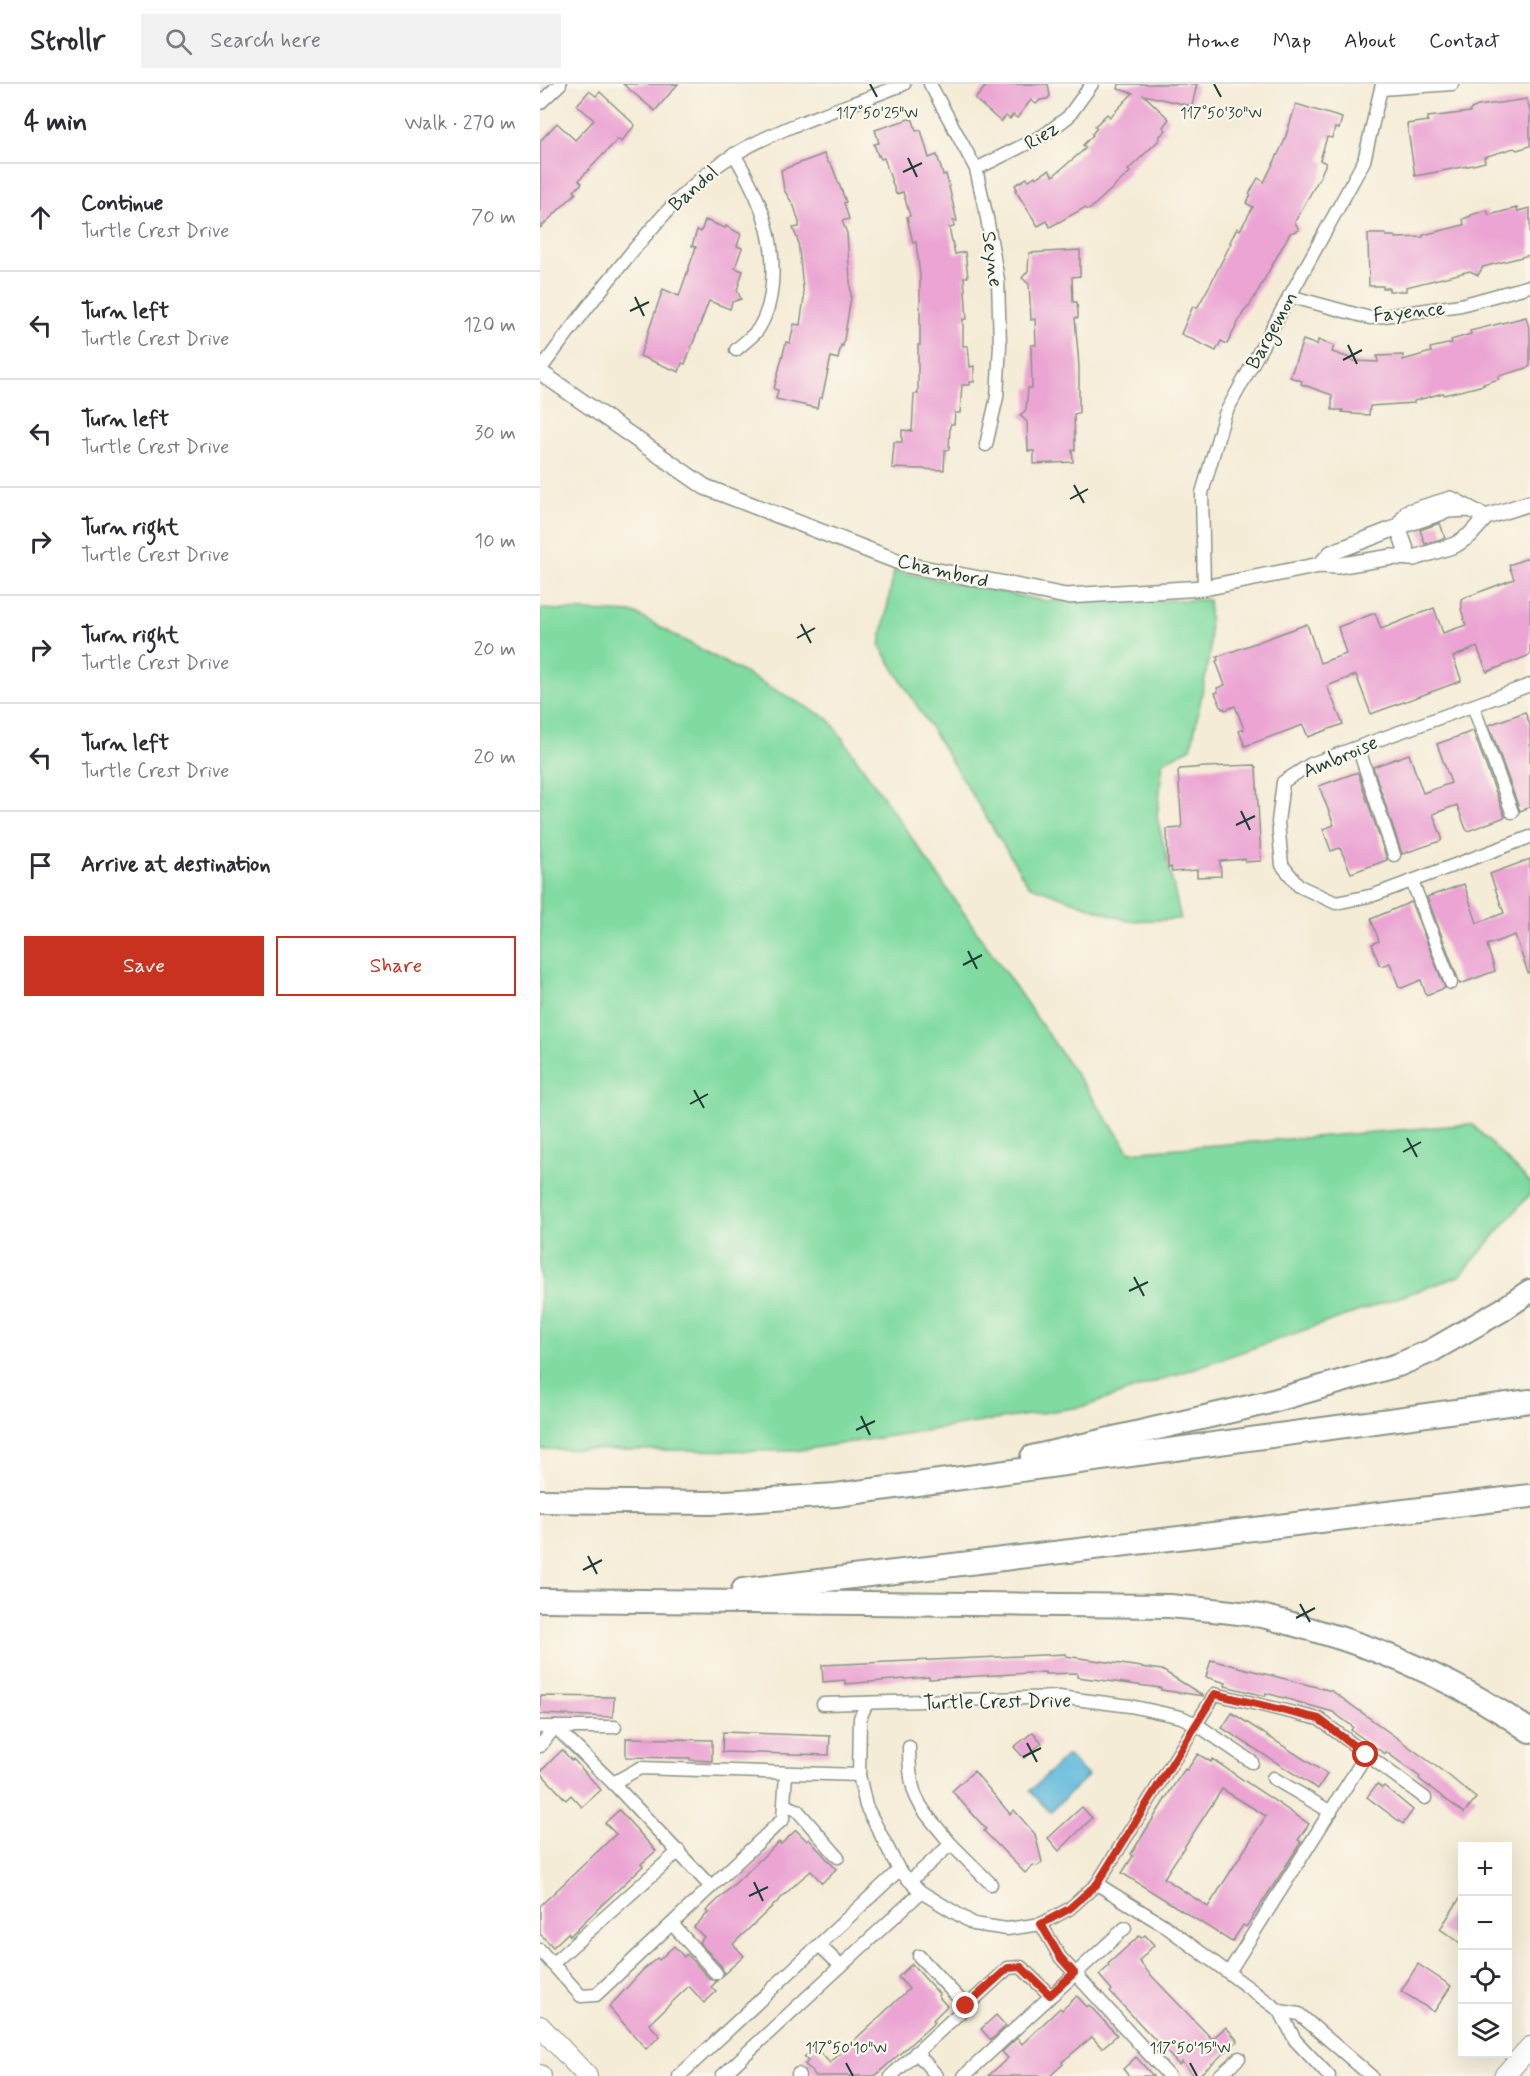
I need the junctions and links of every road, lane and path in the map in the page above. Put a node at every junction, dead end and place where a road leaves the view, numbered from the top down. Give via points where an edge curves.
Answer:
1 (560, 84) edge
2 (904, 84) edge
3 (930, 84) edge
4 (1092, 84) edge
5 (1452, 84) edge
6 (1382, 86) edge
7 (540, 103) edge
8 (734, 154) junction
9 (976, 169) junction
10 (1530, 286) edge
11 (1288, 296) junction
12 (736, 350) dead end
13 (540, 371) edge
14 (986, 445) dead end
15 (1530, 503) edge
16 (1486, 517) junction
17 (1398, 527) junction
18 (1408, 558) junction
19 (1320, 565) junction
20 (1204, 588) junction
21 (1530, 685) edge
22 (1473, 706) junction
23 (1358, 747) junction
24 (1512, 812) dead end
25 (1530, 837) edge
26 (1394, 855) dead end
27 (1412, 881) junction
28 (1451, 983) dead end
29 (1530, 1291) edge
30 (1530, 1401) edge
31 (884, 1490) junction
32 (1530, 1496) edge
33 (540, 1501) edge
34 (540, 1600) edge
35 (649, 1602) junction
36 (867, 1703) junction
37 (823, 1704) dead end
38 (1196, 1724) junction
39 (540, 1727) edge
40 (555, 1727) junction
41 (615, 1727) dead end
42 (1530, 1731) edge
43 (540, 1746) edge
44 (909, 1747) dead end
45 (1366, 1755) junction
46 (1252, 1762) dead end
47 (786, 1774) junction
48 (859, 1775) junction
49 (1273, 1778) dead end
50 (613, 1783) junction
51 (1425, 1798) dead end
52 (784, 1805) junction
53 (1331, 1812) junction
54 (951, 1844) junction
55 (679, 1851) junction
56 (838, 1857) dead end
57 (899, 1870) junction
58 (910, 1881) junction
59 (991, 1884) dead end
60 (1097, 1884) junction
61 (711, 1887) junction
62 (921, 1892) junction
63 (672, 1924) junction
64 (1041, 1924) junction
65 (1125, 1928) dead end
66 (819, 1945) junction
67 (540, 1950) edge
68 (920, 1956) dead end
69 (552, 1964) junction
70 (841, 1966) junction
71 (1229, 1972) junction
72 (716, 1973) dead end
73 (1074, 1973) junction
74 (1050, 1995) junction
75 (966, 2006) junction
76 (1280, 2011) junction
77 (540, 2026) edge
78 (1530, 2047) edge
79 (916, 2052) junction
80 (1239, 2058) dead end
81 (587, 2076) edge
82 (679, 2076) edge
83 (722, 2076) edge
84 (891, 2076) edge
85 (937, 2076) edge
86 (964, 2076) edge
87 (1169, 2076) edge
88 (1220, 2076) edge
89 (1329, 2076) edge
90 (1371, 2076) edge
91 (1504, 2076) edge

1 - 7 street
2 - 8 street, Bandol via 784,128
3 - 9 street, Seyne
4 - 9 street, Riez via 1060,123
5 - 6 street
6 - 11 street, Bargemon via 1364,161
8 - 12 street via 767,223 774,262 771,299 759,329
8 - 13 street, Bandol via 667,209
9 - 14 street, Seyne via 998,280 997,397
10 - 11 street, Fayence via 1461,305 1371,318
11 - 20 street, Bargemon via 1225,414 1202,493
13 - 20 street, Chambord via 705,488 907,565 1066,596
15 - 16 street, Chambord
16 - 17 street, Chambord via 1470,509 1449,510
16 - 18 street, Chambord via 1455,545
17 - 18 street
17 - 19 street, Chambord via 1331,553
18 - 19 street, Chambord
19 - 20 street, Chambord
21 - 22 street, Ambroise
22 - 23 street, Ambroise
22 - 24 street
23 - 26 street
23 - 27 street, Ambroise via 1311,764 1283,782 1278,822 1282,865 1299,886 1336,903 1374,896
25 - 27 street, Ambroise
27 - 28 street
29 - 31 highway via 1431,1351 1365,1376 1266,1403
30 - 31 highway
31 - 33 highway via 710,1503
32 - 35 highway
34 - 35 highway
35 - 42 highway via 1170,1606 1263,1616 1402,1660 1464,1690
36 - 37 street, Turtle Crest Drive
36 - 38 street, Turtle Crest Drive via 1059,1697 1130,1706
36 - 48 street via 860,1718
38 - 45 street via 1215,1694 1319,1719
38 - 46 street, Turtle Crest Drive
38 - 60 street
39 - 40 street
40 - 41 street
40 - 43 street
40 - 50 street
44 - 54 street via 912,1791
45 - 51 street
45 - 53 street
47 - 48 street
47 - 50 street via 640,1768
47 - 52 street
48 - 57 street via 866,1806
49 - 53 street
50 - 55 street
52 - 56 street via 797,1810
52 - 61 street via 783,1820
53 - 71 street
54 - 58 street
54 - 59 street
55 - 61 street
55 - 69 street
57 - 58 street
57 - 66 street
58 - 62 street
60 - 64 street via 1069,1909
60 - 71 street
61 - 63 street
62 - 64 street via 974,1924 1007,1929
62 - 70 street
63 - 69 street via 596,1995 581,1996
63 - 72 street
64 - 73 street
65 - 73 street
66 - 70 street
66 - 82 street
67 - 69 street
68 - 75 street
70 - 83 street
71 - 76 street
73 - 74 street
73 - 87 street
74 - 75 street via 1021,1967 1008,1968
74 - 86 street
75 - 79 street
76 - 89 street via 1295,2040
76 - 90 street via 1299,2014
77 - 81 main road
78 - 91 main road
79 - 84 street
79 - 85 street
80 - 88 street

